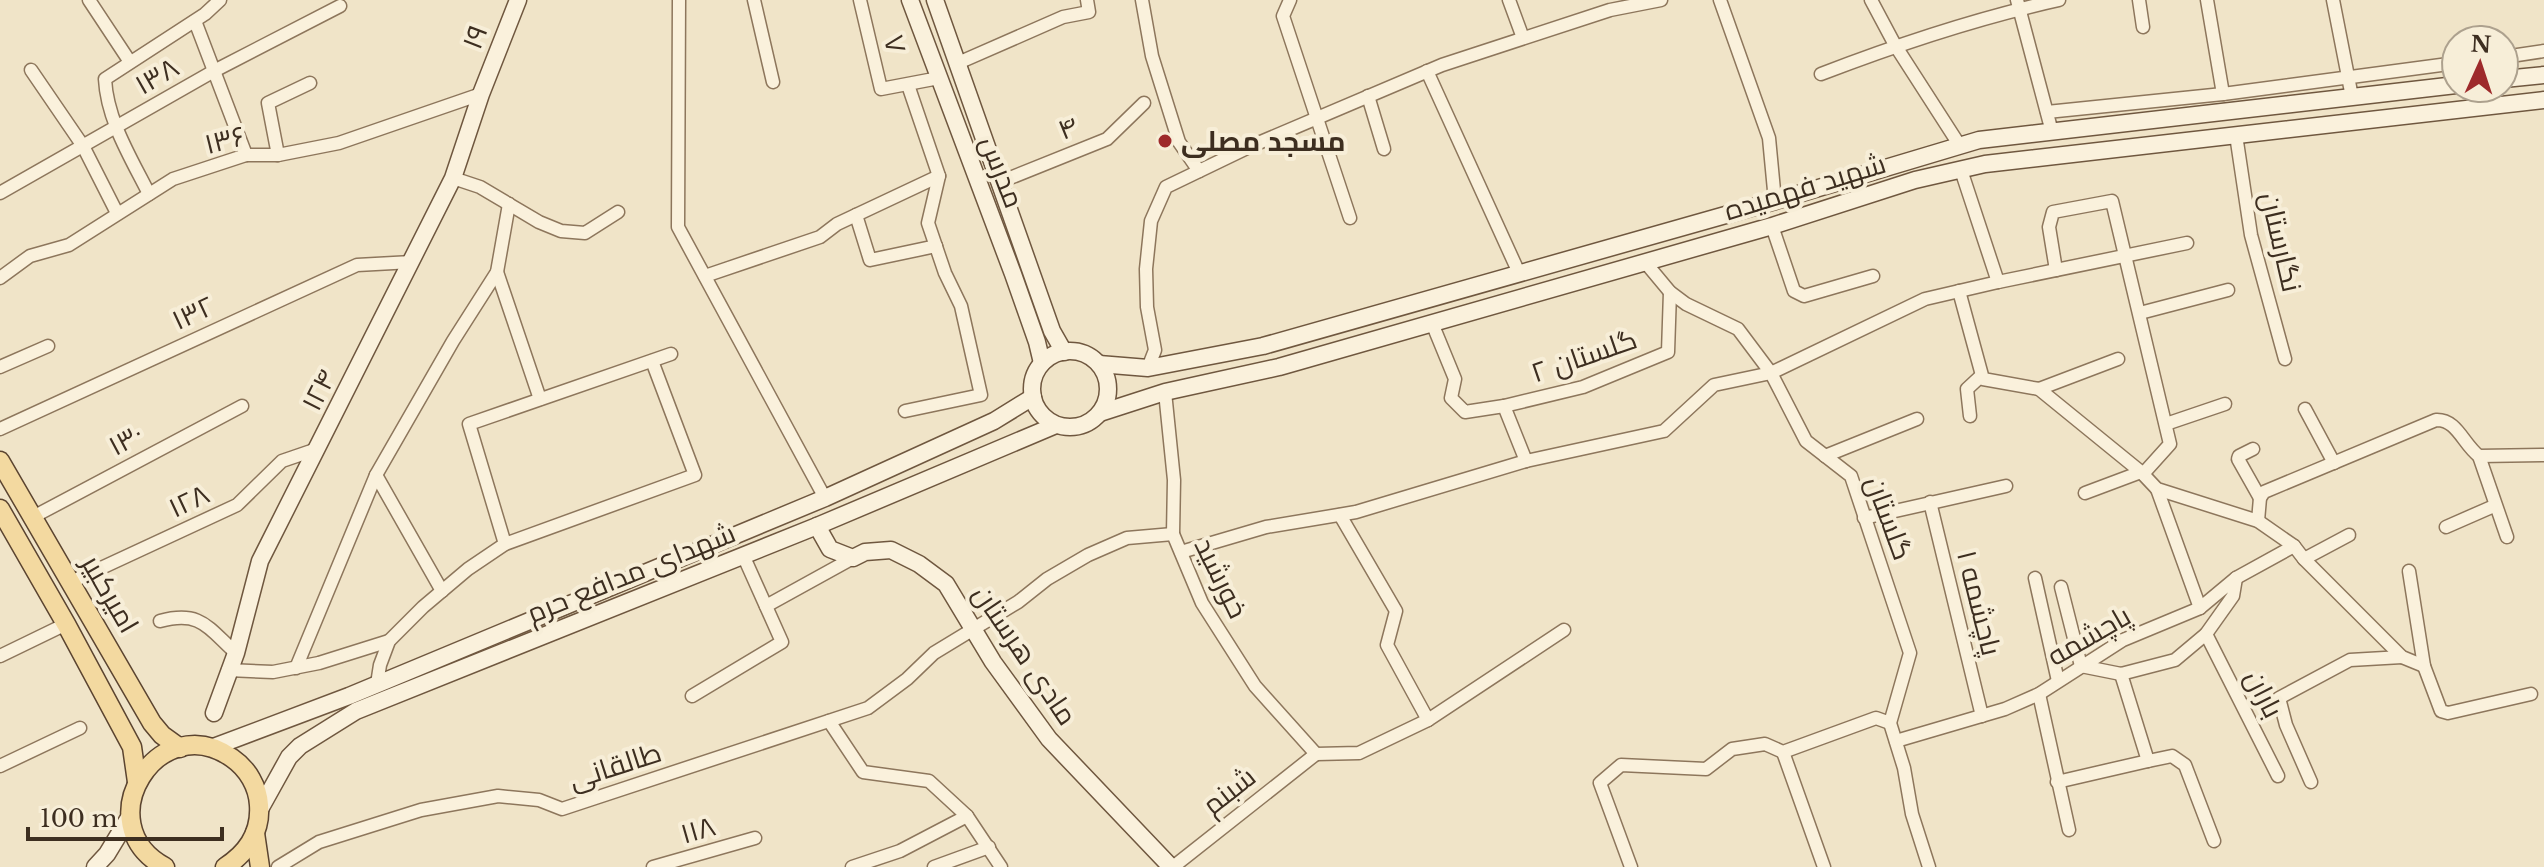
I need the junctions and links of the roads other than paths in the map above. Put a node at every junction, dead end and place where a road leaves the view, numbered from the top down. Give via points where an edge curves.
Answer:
1 (89, 0) edge
2 (220, 0) edge
3 (518, 0) edge
4 (679, 0) edge
5 (754, 0) edge
6 (860, 0) edge
7 (910, 0) edge
8 (935, 0) edge
9 (1087, 0) edge
10 (1142, 0) edge
11 (1289, 0) edge
12 (1509, 0) edge
13 (1661, 0) edge
14 (1720, 0) edge
15 (1871, 0) edge
16 (2059, 0) edge
17 (2139, 0) edge
18 (2207, 0) edge
19 (2333, 0) edge
20 (2018, 4) edge
21 (1608, 5) edge
22 (340, 6) dead end
23 (195, 21) junction
24 (2143, 27) dead end
25 (1523, 38) junction
26 (1895, 45) junction
27 (2544, 51) edge
28 (2520, 55) edge
29 (130, 62) junction
30 (958, 63) junction
31 (2440, 65) edge
32 (31, 70) dead end
33 (214, 71) junction
34 (1427, 71) junction
35 (1821, 74) dead end
36 (2544, 75) edge
37 (2520, 77) edge
38 (939, 78) junction
39 (2348, 78) junction
40 (773, 82) dead end
41 (310, 83) dead end
42 (908, 85) junction
43 (2440, 87) edge
44 (481, 94) junction
45 (2223, 94) junction
46 (1368, 96) junction
47 (2352, 97) junction
48 (2544, 100) edge
49 (1144, 103) dead end
50 (2047, 112) junction
51 (2186, 117) junction
52 (1315, 119) junction
53 (2151, 121) junction
54 (116, 127) junction
55 (2052, 132) junction
56 (2236, 135) junction
57 (2190, 140) junction
58 (2155, 144) junction
59 (83, 146) junction
60 (1960, 146) junction
61 (1384, 149) dead end
62 (246, 155) junction
63 (278, 155) junction
64 (1961, 170) junction
65 (1199, 171) junction
66 (939, 176) junction
67 (453, 178) junction
68 (1000, 182) junction
69 (0, 193) edge
70 (149, 194) junction
71 (1775, 201) junction
72 (509, 204) junction
73 (618, 212) dead end
74 (117, 213) junction
75 (856, 215) junction
76 (1350, 218) dead end
77 (1772, 226) junction
78 (2187, 243) dead end
79 (936, 246) junction
80 (2126, 255) junction
81 (412, 262) junction
82 (1645, 262) junction
83 (2056, 270) junction
84 (497, 272) junction
85 (1519, 273) junction
86 (705, 276) junction
87 (1873, 276) dead end
88 (0, 278) edge
89 (1998, 282) junction
90 (2228, 290) dead end
91 (1959, 291) junction
92 (1670, 292) junction
93 (2140, 313) junction
94 (1353, 321) junction
95 (1432, 323) junction
96 (1320, 330) junction
97 (1359, 344) junction
98 (48, 346) dead end
99 (1064, 352) junction
100 (1327, 353) junction
101 (671, 354) dead end
102 (2118, 359) dead end
103 (2285, 359) dead end
104 (652, 361) junction
105 (1042, 363) junction
106 (1099, 364) junction
107 (0, 367) edge
108 (1148, 368) junction
109 (1771, 373) junction
110 (1981, 376) junction
111 (2039, 389) junction
112 (1165, 392) junction
113 (1033, 397) junction
114 (540, 399) junction
115 (2225, 404) dead end
116 (242, 406) dead end
117 (1504, 406) junction
118 (2305, 409) dead end
119 (905, 411) dead end
120 (1100, 413) junction
121 (1970, 416) dead end
122 (1917, 419) dead end
123 (2166, 424) junction
124 (1056, 425) junction
125 (0, 429) edge
126 (317, 449) junction
127 (2253, 449) dead end
128 (2544, 455) edge
129 (1825, 456) junction
130 (2479, 456) junction
131 (0, 461) edge
132 (1526, 461) junction
133 (2334, 463) junction
134 (2142, 473) junction
135 (376, 475) junction
136 (2006, 486) dead end
137 (2157, 489) junction
138 (2085, 493) dead end
139 (825, 498) junction
140 (2260, 498) junction
141 (1930, 502) junction
142 (2494, 506) junction
143 (0, 509) edge
144 (1340, 515) junction
145 (1864, 518) junction
146 (2258, 521) junction
147 (37, 524) junction
148 (817, 526) junction
149 (2446, 527) dead end
150 (1173, 534) junction
151 (2349, 535) dead end
152 (2507, 537) dead end
153 (505, 544) junction
154 (21, 545) junction
155 (2294, 546) junction
156 (1181, 552) junction
157 (743, 555) junction
158 (853, 558) junction
159 (2304, 559) junction
160 (2409, 571) dead end
161 (2035, 578) dead end
162 (2236, 578) junction
163 (71, 582) junction
164 (2061, 587) dead end
165 (442, 591) junction
166 (766, 606) junction
167 (2200, 608) junction
168 (160, 621) dead end
169 (66, 624) junction
170 (974, 630) junction
171 (1564, 630) dead end
172 (2206, 634) junction
173 (389, 641) junction
174 (236, 653) junction
175 (0, 656) edge
176 (2402, 657) junction
177 (2081, 666) junction
178 (2424, 666) junction
179 (296, 668) junction
180 (228, 670) junction
181 (2121, 674) junction
182 (2058, 681) junction
183 (377, 684) junction
184 (2039, 694) junction
185 (2531, 694) dead end
186 (692, 696) dead end
187 (352, 704) junction
188 (214, 713) dead end
189 (1982, 716) junction
190 (1428, 720) junction
191 (829, 721) junction
192 (1890, 723) junction
193 (80, 728) dead end
194 (1896, 741) junction
195 (180, 748) junction
196 (211, 748) junction
197 (1783, 752) junction
198 (1316, 754) junction
199 (2148, 761) junction
200 (0, 766) edge
201 (2278, 776) dead end
202 (137, 782) junction
203 (2057, 782) junction
204 (2311, 782) dead end
205 (259, 811) junction
206 (130, 816) junction
207 (967, 816) junction
208 (2069, 830) dead end
209 (255, 833) junction
210 (755, 838) dead end
211 (2214, 841) dead end
212 (989, 847) junction
213 (95, 867) edge
214 (165, 867) edge
215 (225, 867) edge
216 (260, 867) edge
217 (278, 867) edge
218 (653, 867) edge
219 (852, 867) edge
220 (934, 867) edge
221 (1001, 867) edge
222 (1172, 867) edge
223 (1631, 867) edge
224 (1824, 867) edge
225 (1929, 867) edge

1 - 29 street
2 - 23 street
3 - 44 main road, ۱۹
4 - 86 street via 678,227
5 - 40 street
6 - 42 street, ۷ via 881,89
7 - 38 main road, مدرس
8 - 30 main road, مدرس
9 - 30 street via 1089,12 1063,17
10 - 65 street via 1152,56 1179,142
11 - 52 street via 1283,16
12 - 25 street
13 - 21 street
14 - 71 street via 1769,138
15 - 26 street
16 - 20 street
17 - 24 street
18 - 45 street
19 - 39 street
20 - 26 street
20 - 50 street
21 - 25 street
22 - 33 street, ۱۳۸
23 - 29 street
23 - 33 street
25 - 34 street
26 - 35 street
26 - 60 street
27 - 28 street
29 - 54 street via 105,79
30 - 68 main road, مدرس
31 - 39 street
32 - 59 street
33 - 54 street, ۱۳۸
33 - 62 street
34 - 46 street
34 - 85 street
36 - 37 main road
38 - 42 street, ۷
38 - 105 main road, مدرس
39 - 45 street
39 - 47 street
41 - 63 street via 268,103
42 - 66 street
43 - 47 main road, شهید فهمیده
44 - 63 street, ۱۳۶ via 339,143
44 - 67 main road, ۱۲۴
45 - 50 street
46 - 52 street
46 - 61 street
47 - 51 main road, شهید فهمیده
48 - 56 main road, شهید فهمیده
49 - 68 street, ۴ via 1107,139
50 - 55 street
51 - 53 main road, شهید فهمیده
51 - 57 main road via 2181,129
52 - 65 street
52 - 76 street
53 - 55 main road, شهید فهمیده
53 - 58 main road via 2158,132
54 - 59 street, ۱۳۸
54 - 70 street
55 - 60 main road, شهید فهمیده
56 - 57 main road, شهید فهمیده
56 - 103 street, نگارستان via 2251,235
57 - 58 main road, شهید فهمیده
58 - 64 main road, شهید فهمیده
59 - 69 street, ۱۳۸
59 - 74 street
60 - 71 main road, شهید فهمیده
62 - 63 street, ۱۳۶
62 - 70 street, ۱۳۶ via 173,179
64 - 77 main road, شهید فهمیده
64 - 89 street
65 - 108 street via 1166,187 1151,221 1147,307 1155,350
66 - 75 street
66 - 79 street via 928,223
67 - 72 street
67 - 81 main road, ۱۲۴
68 - 99 main road, مدرس
70 - 74 street, ۱۳۶
71 - 85 main road, شهید فهمیده
72 - 73 street via 561,231 585,233
72 - 84 street
74 - 88 street, ۱۳۶ via 69,245 30,256
75 - 79 street via 870,260
75 - 86 street via 820,237
77 - 82 main road, شهید فهمیده
77 - 87 street via 1799,295
78 - 80 street
79 - 119 street via 961,306 981,395
80 - 83 street
80 - 83 street via 2112,201 2085,204 2053,212 2049,219
80 - 93 street
81 - 125 street, ۱۳۲ via 357,265
81 - 126 main road, ۱۲۴
82 - 92 street, گلستان
82 - 95 main road, شهید فهمیده
83 - 89 street
84 - 114 street
84 - 135 street
85 - 94 main road, شهید فهمیده
86 - 139 street
89 - 91 street
90 - 93 street
91 - 109 street via 1925,299
91 - 110 street
92 - 109 street, گلستان via 1738,329
92 - 117 street, گلستان ۲ via 1668,352 1583,387
93 - 123 street
94 - 96 main road, شهید فهمیده
94 - 97 main road via 1350,334
95 - 97 main road, شهید فهمیده
95 - 117 street via 1455,379 1451,398 1465,412
96 - 100 main road via 1330,337
96 - 108 main road, شهید فهمیده
97 - 100 main road, شهید فهمیده
98 - 107 street
99 - 105 main road
99 - 106 main road via 1089,356
100 - 112 main road, شهید فهمیده
101 - 104 street
102 - 111 street
104 - 114 street
104 - 153 street via 695,475
105 - 113 main road via 1032,385
106 - 108 main road, شهید فهمیده
106 - 120 main road via 1108,383
109 - 129 street, گلستان via 1806,441
109 - 132 street via 1714,385 1664,431
110 - 111 street
110 - 121 street via 1967,389
111 - 134 street
112 - 120 main road, شهید فهمیده
112 - 150 street, خورشید via 1174,480
113 - 124 main road via 1045,419
113 - 139 main road, شهدای مدافع حرم via 994,421
114 - 153 street via 469,424
115 - 123 street
116 - 147 street, ۱۳۰
117 - 132 street
118 - 133 street
120 - 124 main road via 1080,426
122 - 129 street
123 - 134 street via 2169,447
124 - 148 main road, شهدای مدافع حرم
126 - 163 street, ۱۲۸ via 282,461 237,505
126 - 174 main road, ۱۲۴ via 260,561
127 - 140 street via 2238,459
128 - 130 street
129 - 145 street, گلستان via 1851,476
130 - 133 street via 2453,424 2436,420
130 - 142 street
131 - 147 main road, امیرکبیر
132 - 144 street
133 - 140 street
134 - 137 street
134 - 138 street
135 - 165 street
135 - 179 street
136 - 141 street
137 - 146 street
137 - 167 street
139 - 183 main road, شهدای مدافع حرم
140 - 146 street
141 - 145 street
141 - 189 street, پاچشمه ۱
142 - 149 street
142 - 152 street
143 - 154 main road, امیرکبیر
144 - 156 street via 1266,527
144 - 190 street via 1396,611 1387,645
145 - 192 street, گلستان via 1910,653
146 - 155 street
147 - 154 main road
147 - 163 main road, امیرکبیر
148 - 157 main road, شهدای مدافع حرم
148 - 158 main road via 830,549
150 - 156 street, خورشید
150 - 170 street, طالقانی via 1127,538 1088,555
151 - 159 street
153 - 165 street
154 - 169 main road, امیرکبیر
155 - 159 street
155 - 162 street, پاچشمه
156 - 198 street, خورشید via 1202,603 1255,686
157 - 166 street
157 - 187 main road, شهدای مدافع حرم
158 - 166 street
158 - 170 main road, مادی هرستان via 891,550 919,564 946,584
159 - 176 street
160 - 178 street
161 - 182 street
162 - 167 street, پاچشمه
162 - 172 street via 2233,596
163 - 195 main road, امیرکبیر via 152,723
164 - 177 street
165 - 173 street
166 - 186 street via 782,642
167 - 177 street, پاچشمه via 2123,640
168 - 174 street via 197,618
169 - 175 street
169 - 202 main road, امیرکبیر via 132,747
170 - 191 street, طالقانی via 934,653 868,708
170 - 222 main road, مادی هرستان via 1049,739
171 - 190 street
172 - 181 street via 2175,660
172 - 201 street, باران
173 - 179 street
173 - 183 street
174 - 180 main road, ۱۲۴
176 - 178 street
176 - 204 street via 2350,660 2279,698
177 - 181 street
177 - 182 street, پاچشمه
178 - 185 street via 2443,713
179 - 180 street
180 - 188 main road, ۱۲۴
181 - 199 street
182 - 184 street, پاچشمه
183 - 187 main road, شهدای مدافع حرم
184 - 189 street, پاچشمه
184 - 203 street
187 - 196 main road, شهدای مدافع حرم
187 - 205 main road, شهدای مدافع حرم via 289,757
189 - 194 street, پاچشمه
190 - 198 street via 1359,753
191 - 207 street via 863,772 929,781
191 - 217 street, طالقانی via 562,809 539,800 498,796 421,810 319,842
192 - 194 street
192 - 197 street via 1876,718
193 - 200 street
194 - 225 street
195 - 196 main road
195 - 202 main road via 159,757
196 - 205 main road via 244,769 256,789
197 - 223 street via 1765,744 1732,749 1706,769 1621,765 1600,783
197 - 224 street
198 - 222 street, شبنم
199 - 203 street
199 - 211 street via 2172,756 2185,765
202 - 206 main road
203 - 208 street
205 - 209 main road
206 - 213 main road
206 - 214 main road via 143,848
207 - 212 street
207 - 219 street via 900,851
209 - 215 main road via 243,853
209 - 216 main road
210 - 218 street, ۱۱۸
212 - 220 street
212 - 221 street

